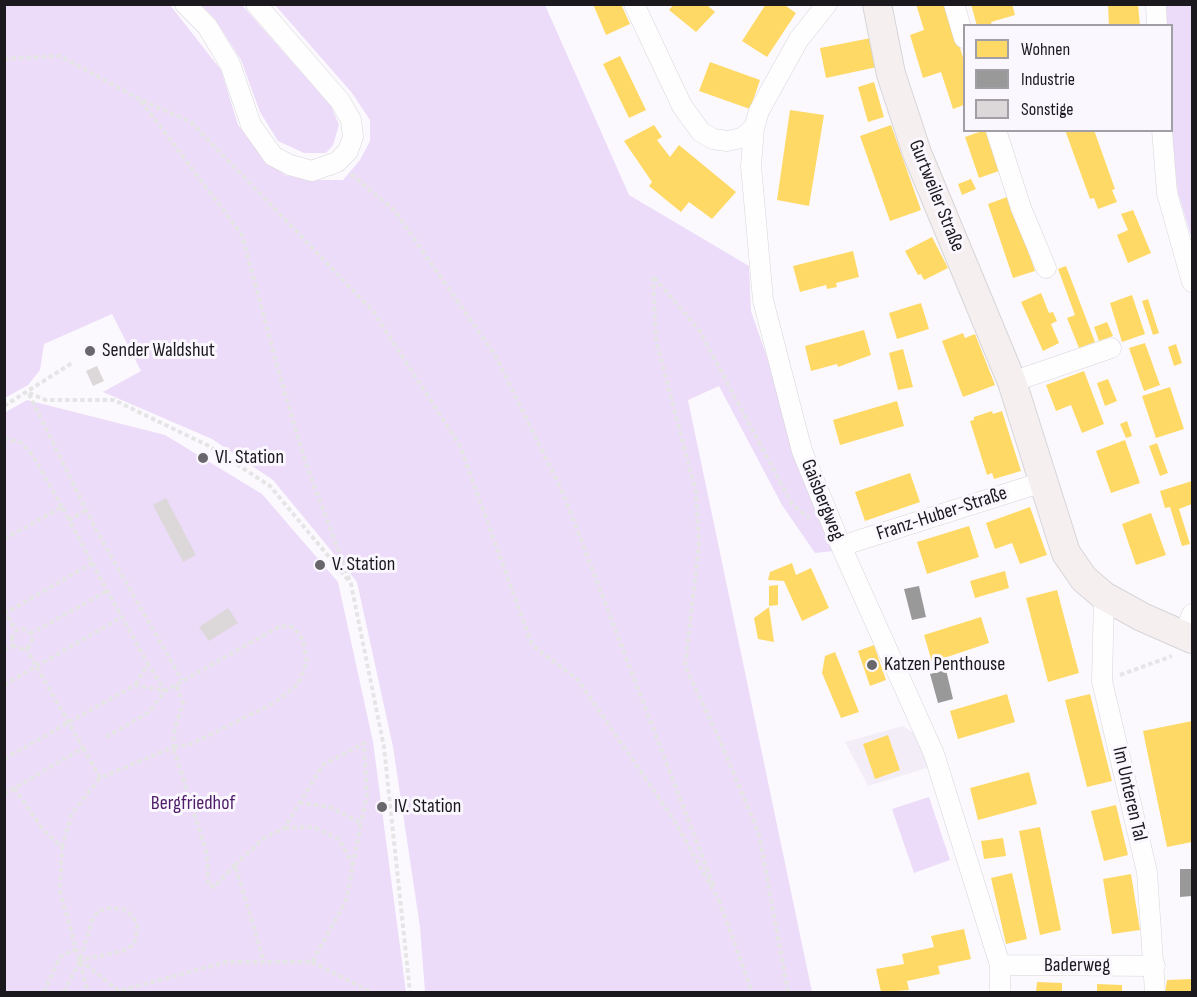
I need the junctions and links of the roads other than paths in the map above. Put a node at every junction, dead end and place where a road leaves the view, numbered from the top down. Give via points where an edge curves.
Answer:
1 (185, 4) edge
2 (256, 4) edge
3 (634, 4) edge
4 (827, 4) edge
5 (877, 4) edge
6 (954, 4) edge
7 (1156, 4) edge
8 (1157, 24) edge
9 (963, 35) edge
10 (754, 128) junction
11 (997, 132) edge
12 (1161, 132) edge
13 (1046, 268) dead end
14 (1192, 282) edge
15 (1112, 348) dead end
16 (1012, 382) junction
17 (1043, 482) junction
18 (841, 546) junction
19 (1104, 596) junction
20 (1188, 635) edge
21 (1000, 965) junction
22 (1155, 966) junction
23 (1000, 993) edge
24 (1155, 993) edge

1 - 2 street via 207,26 230,64 251,125 273,156 312,171 337,162 348,151 353,137 351,120 340,101
3 - 10 street via 681,106 701,132 712,139 727,141 742,138
4 - 10 street, Gaisbergweg via 799,39 759,111
5 - 16 main road, Gurtweiler Straße via 891,74 917,153
6 - 9 street
7 - 8 street
10 - 18 street, Gaisbergweg via 751,166 763,300 802,451
11 - 13 street via 1021,208
12 - 14 street via 1167,193
15 - 16 street
16 - 17 main road, Gurtweiler Straße
17 - 18 street, Franz-Huber-Straße
17 - 19 main road, Gurtweiler Straße via 1066,553 1084,579
18 - 21 street, Gaisbergweg via 934,754
19 - 20 main road, Gurtweiler Straße via 1142,617
19 - 22 street, Im Unteren Tal via 1102,681 1147,872
21 - 22 street, Baderweg
21 - 23 street, Gaisbergweg
22 - 24 street, Im Unteren Tal

